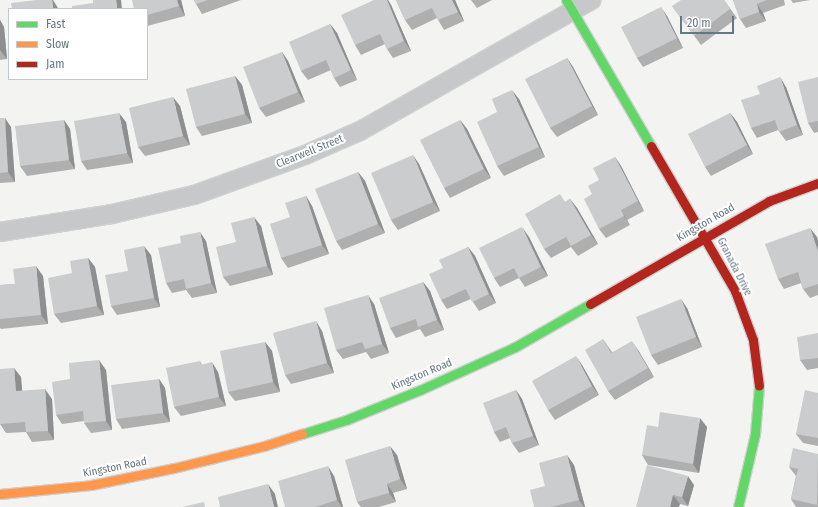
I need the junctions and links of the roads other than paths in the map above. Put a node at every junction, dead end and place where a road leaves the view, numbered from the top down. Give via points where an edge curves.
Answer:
1 (592, 0) edge
2 (569, 6) edge
3 (818, 183) edge
4 (0, 232) edge
5 (705, 238) junction
6 (0, 494) edge
7 (738, 507) edge

1 - 2 street, Clearwell Street
2 - 4 street, Clearwell Street via 360,131 305,155 194,195 112,214
2 - 5 street, Granada Drive
3 - 5 street, Kingston Road via 769,201
5 - 6 street, Kingston Road via 515,347 346,420 264,446 174,468 91,485
5 - 7 street, Granada Drive via 735,291 753,340 759,380 755,434

